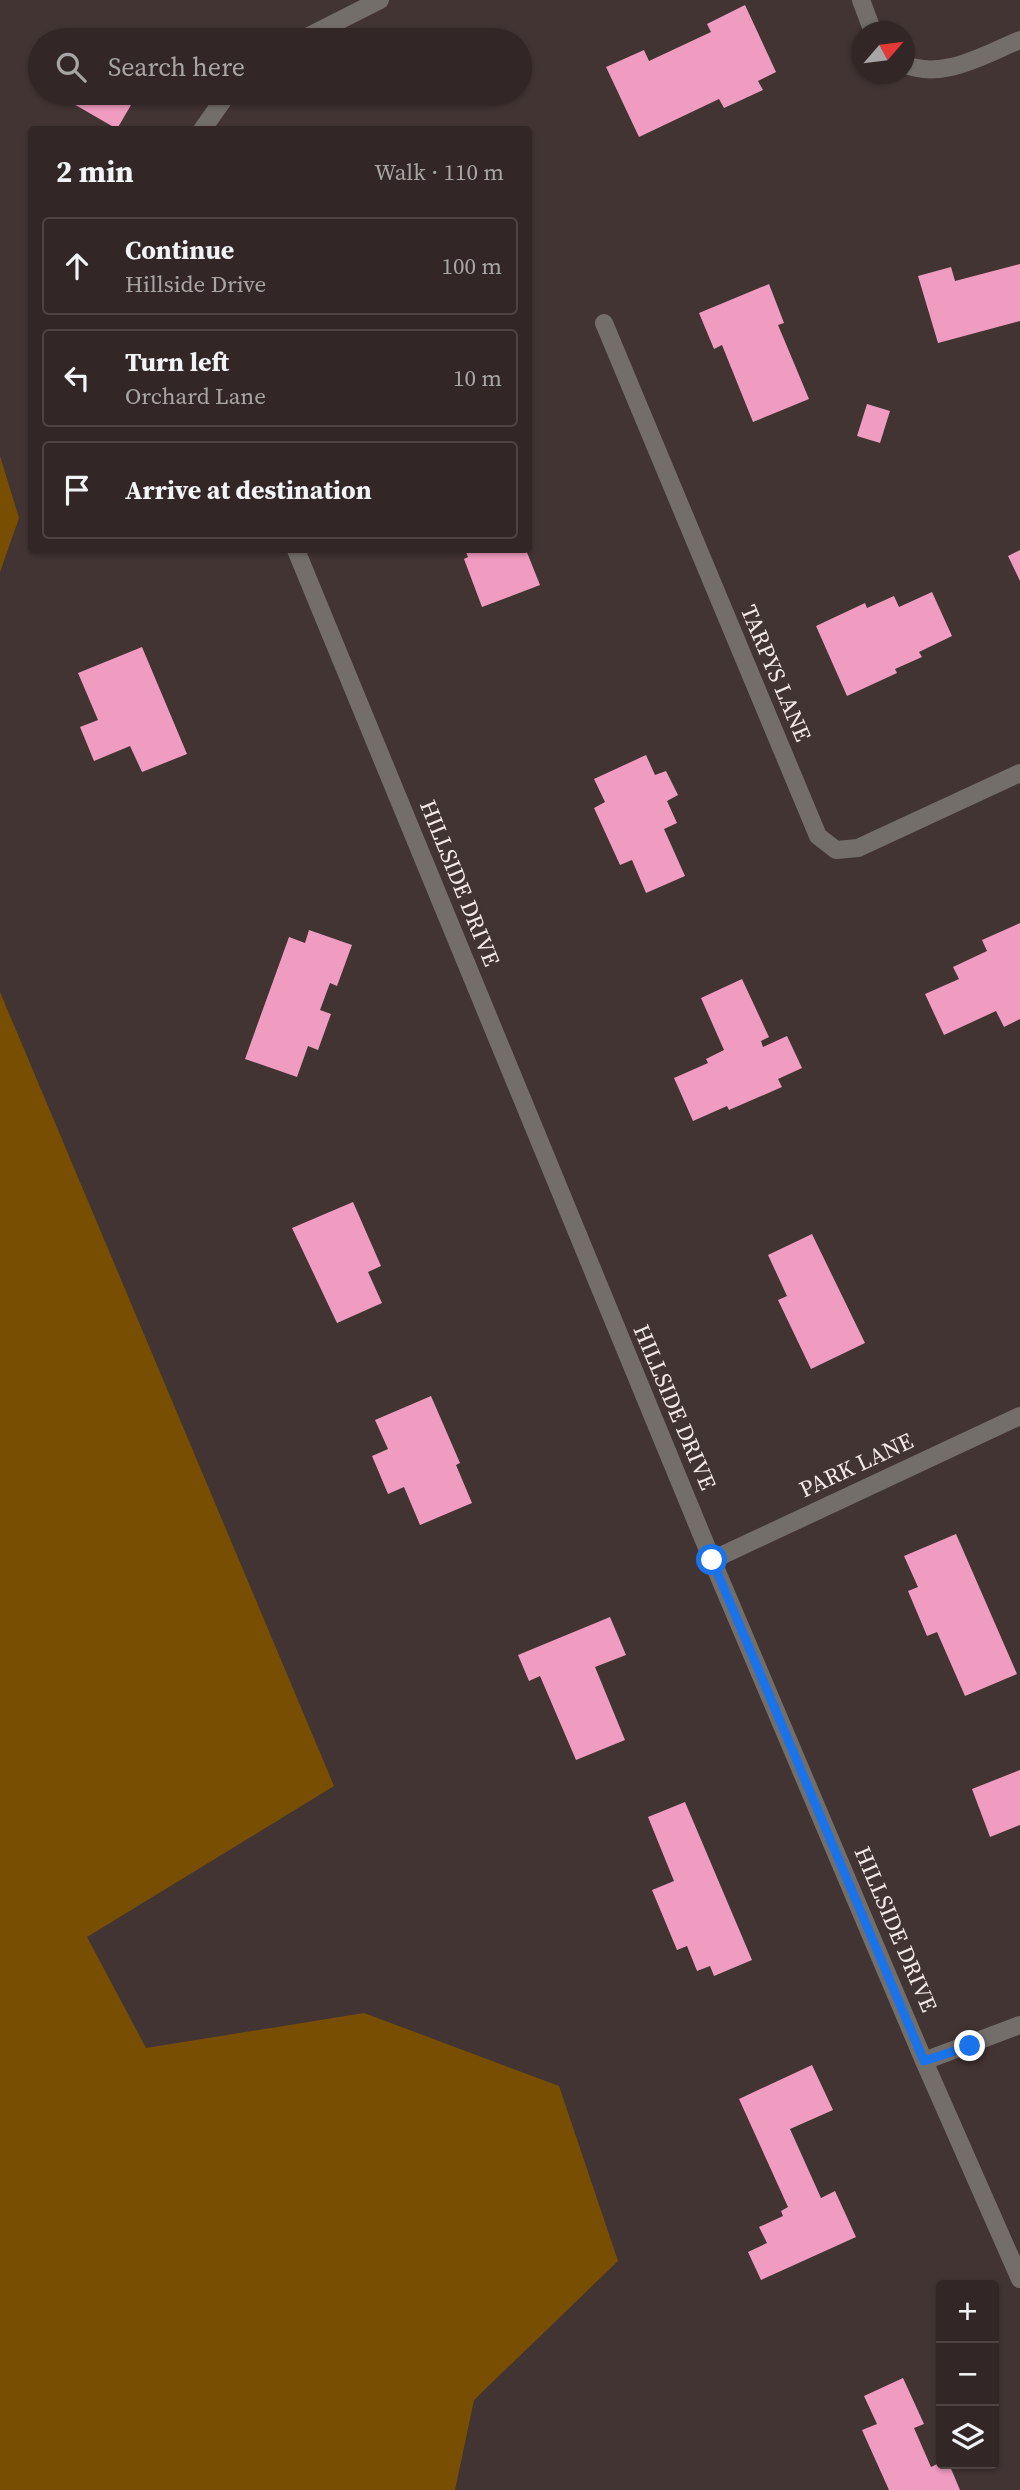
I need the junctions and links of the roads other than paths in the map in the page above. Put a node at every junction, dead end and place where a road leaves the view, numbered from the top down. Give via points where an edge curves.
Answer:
1 (380, 0) edge
2 (860, 0) edge
3 (869, 21) edge
4 (325, 28) edge
5 (1020, 40) edge
6 (915, 68) edge
7 (220, 105) edge
8 (205, 126) edge
9 (604, 323) dead end
10 (297, 553) edge
11 (1020, 773) edge
12 (1020, 1416) edge
13 (712, 1560) junction
14 (1020, 2025) edge
15 (924, 2061) junction
16 (1020, 2278) edge

1 - 4 street
2 - 3 street
5 - 6 street via 954,67
7 - 8 street
9 - 11 street, TARPYS LANE via 818,836 836,850 858,848
10 - 13 street, HILLSIDE DRIVE
12 - 13 street, PARK LANE
13 - 15 street, HILLSIDE DRIVE
14 - 15 street
15 - 16 street, HILLSIDE DRIVE

